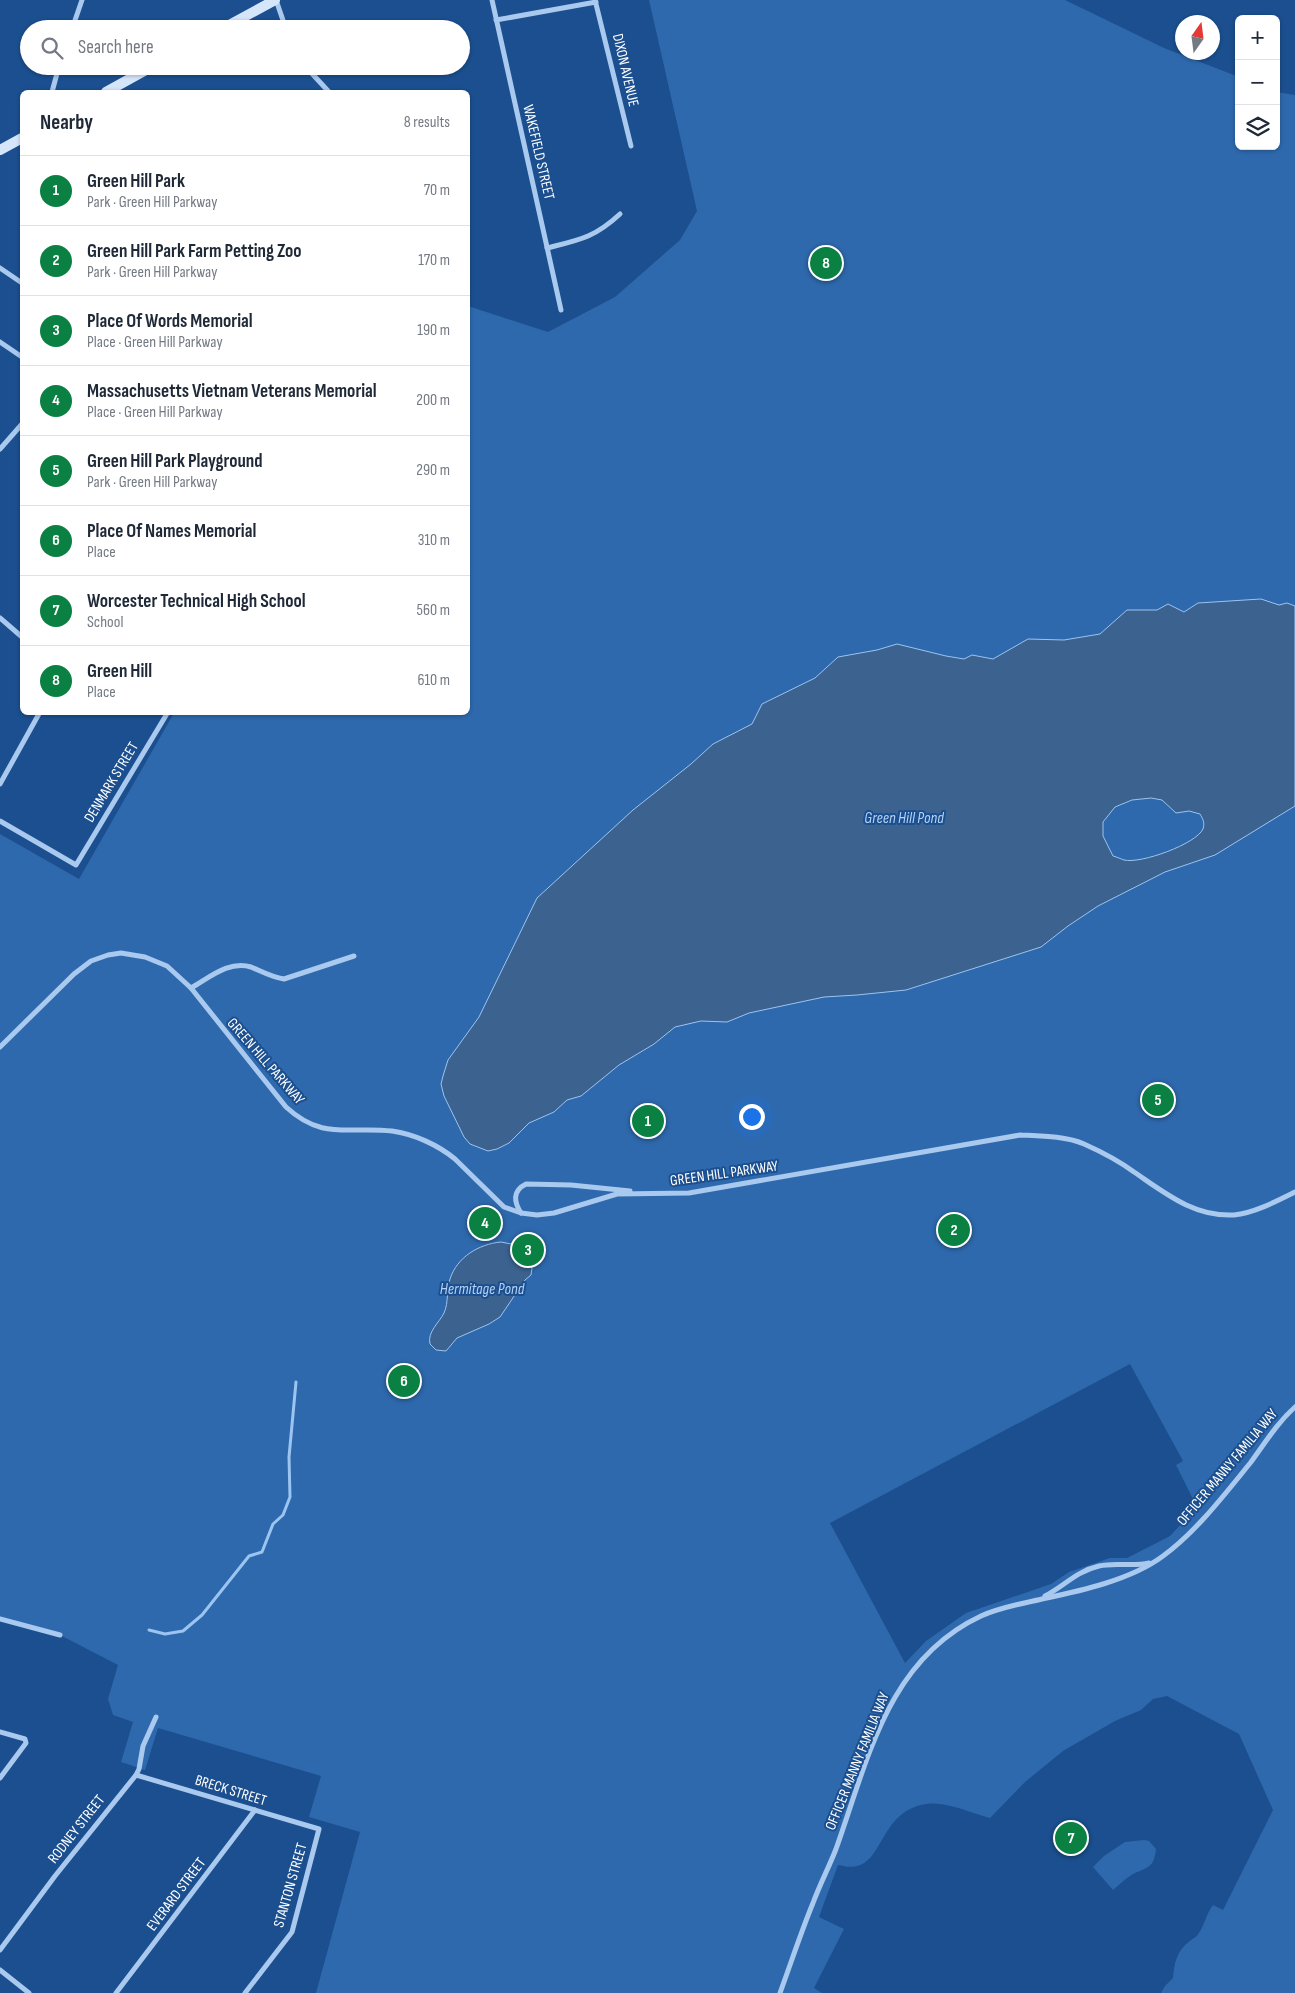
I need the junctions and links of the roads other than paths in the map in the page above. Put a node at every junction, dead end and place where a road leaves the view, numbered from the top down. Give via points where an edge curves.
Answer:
1 (82, 0) edge
2 (276, 0) edge
3 (492, 0) edge
4 (596, 1) edge
5 (75, 20) edge
6 (239, 20) edge
7 (283, 20) edge
8 (496, 20) junction
9 (57, 75) edge
10 (139, 75) edge
11 (313, 75) edge
12 (53, 90) edge
13 (113, 90) edge
14 (327, 90) edge
15 (20, 141) edge
16 (631, 146) dead end
17 (0, 150) edge
18 (620, 214) dead end
19 (547, 248) junction
20 (0, 268) edge
21 (20, 282) edge
22 (561, 310) dead end
23 (0, 342) edge
24 (20, 356) edge
25 (20, 426) edge
26 (0, 449) edge
27 (0, 618) edge
28 (20, 635) edge
29 (38, 715) edge
30 (166, 715) edge
31 (0, 784) edge
32 (0, 821) edge
33 (354, 956) dead end
34 (190, 988) junction
35 (0, 1047) edge
36 (1295, 1192) edge
37 (643, 1193) junction
38 (521, 1213) junction
39 (1295, 1407) edge
40 (1154, 1562) junction
41 (1030, 1602) junction
42 (0, 1619) edge
43 (60, 1635) dead end
44 (156, 1717) dead end
45 (0, 1732) edge
46 (136, 1775) junction
47 (0, 1778) edge
48 (255, 1810) junction
49 (319, 1830) joint
50 (0, 1950) edge
51 (0, 1970) edge
52 (29, 1993) edge
53 (116, 1993) edge
54 (245, 1993) edge
55 (780, 1993) edge

1 - 5 street
2 - 6 main road
2 - 7 street
3 - 8 street, WAKEFIELD STREET
4 - 8 street
4 - 16 street, DIXON AVENUE
8 - 19 street, WAKEFIELD STREET
9 - 12 street
10 - 13 main road
11 - 14 street
15 - 17 main road
18 - 19 street via 588,238
19 - 22 street, WAKEFIELD STREET
20 - 21 street
23 - 24 street
25 - 26 street
27 - 28 street
29 - 31 street
30 - 32 street, DENMARK STREET via 76,865
33 - 34 street via 284,978 237,965
34 - 35 street, GREEN HILL PARKWAY via 167,966 152,959 125,954 101,957 74,974
34 - 38 street, GREEN HILL PARKWAY via 286,1107 300,1118 327,1129 393,1131 427,1142 455,1159 504,1207
36 - 37 street, GREEN HILL PARKWAY via 1235,1215 1204,1212 1177,1202 1123,1164 1081,1143 1020,1135 689,1193
37 - 38 street, GREEN HILL PARKWAY via 607,1196 537,1215
37 - 38 street via 526,1184 520,1187 515,1197
39 - 40 street, OFFICER MANNY FAMILIA WAY via 1198,1524
40 - 41 street, OFFICER MANNY FAMILIA WAY via 1122,1576
40 - 41 street, OFFICER MANNY FAMILIA WAY via 1130,1566 1109,1564 1088,1569 1051,1593
41 - 55 street, OFFICER MANNY FAMILIA WAY via 1004,1608 964,1625 926,1655 900,1688 871,1750
42 - 43 street
44 - 46 street, RODNEY STREET via 144,1741
45 - 47 street via 24,1739 26,1743
46 - 48 street, BRECK STREET
46 - 50 street, RODNEY STREET
48 - 49 street, BRECK STREET
48 - 53 street, EVERARD STREET
49 - 54 street, STANTON STREET via 292,1932
51 - 52 street

